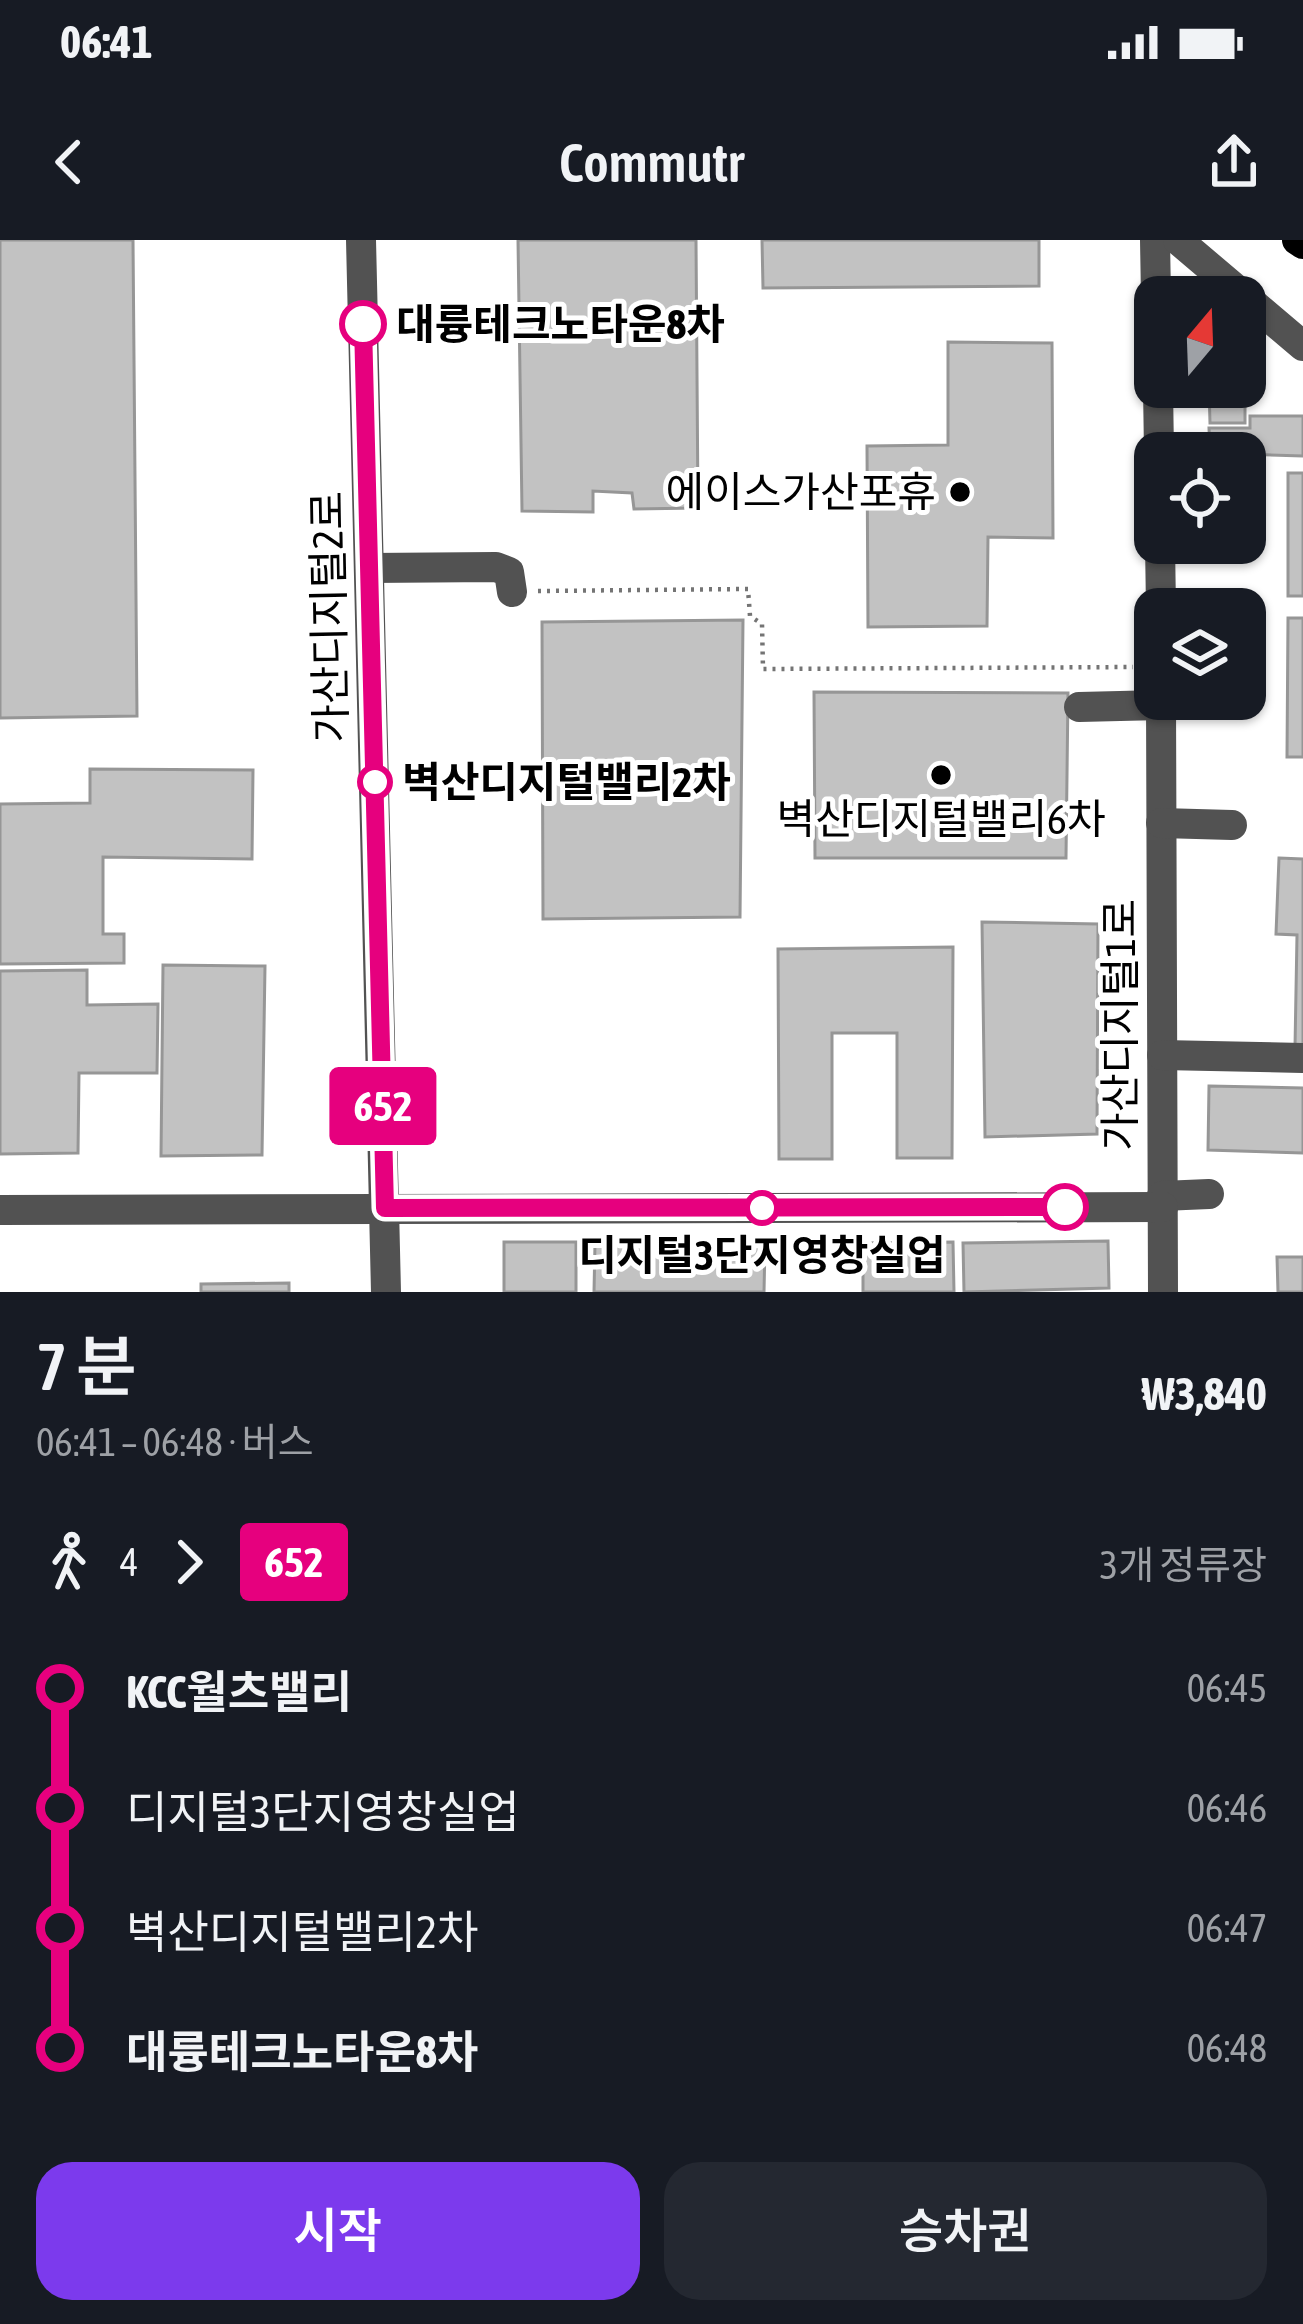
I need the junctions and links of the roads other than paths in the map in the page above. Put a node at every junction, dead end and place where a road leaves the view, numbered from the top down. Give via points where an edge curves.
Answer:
1 (361, 240) edge
2 (1155, 240) edge
3 (1178, 240) edge
4 (1156, 276) edge
5 (1303, 346) edge
6 (369, 568) junction
7 (512, 586) road end
8 (1134, 704) edge
9 (1079, 707) dead end
10 (1161, 720) edge
11 (1161, 823) junction
12 (1232, 825) dead end
13 (1162, 1055) junction
14 (1303, 1058) edge
15 (1209, 1195) dead end
16 (1162, 1201) junction
17 (385, 1208) junction
18 (0, 1210) edge
19 (386, 1292) edge
20 (1163, 1292) edge

1 - 6 street, 가산디지털2로
2 - 4 street
3 - 5 street
6 - 7 street via 496,567
6 - 17 street, 가산디지털2로
8 - 9 street
10 - 11 street, 가산디지털1로
11 - 12 street
11 - 13 street, 가산디지털1로
13 - 14 street
13 - 16 street, 가산디지털1로
15 - 16 street
16 - 17 street, 가산디지털1로
16 - 20 street, 가산디지털1로
17 - 18 street
17 - 19 street, 가산디지털2로

